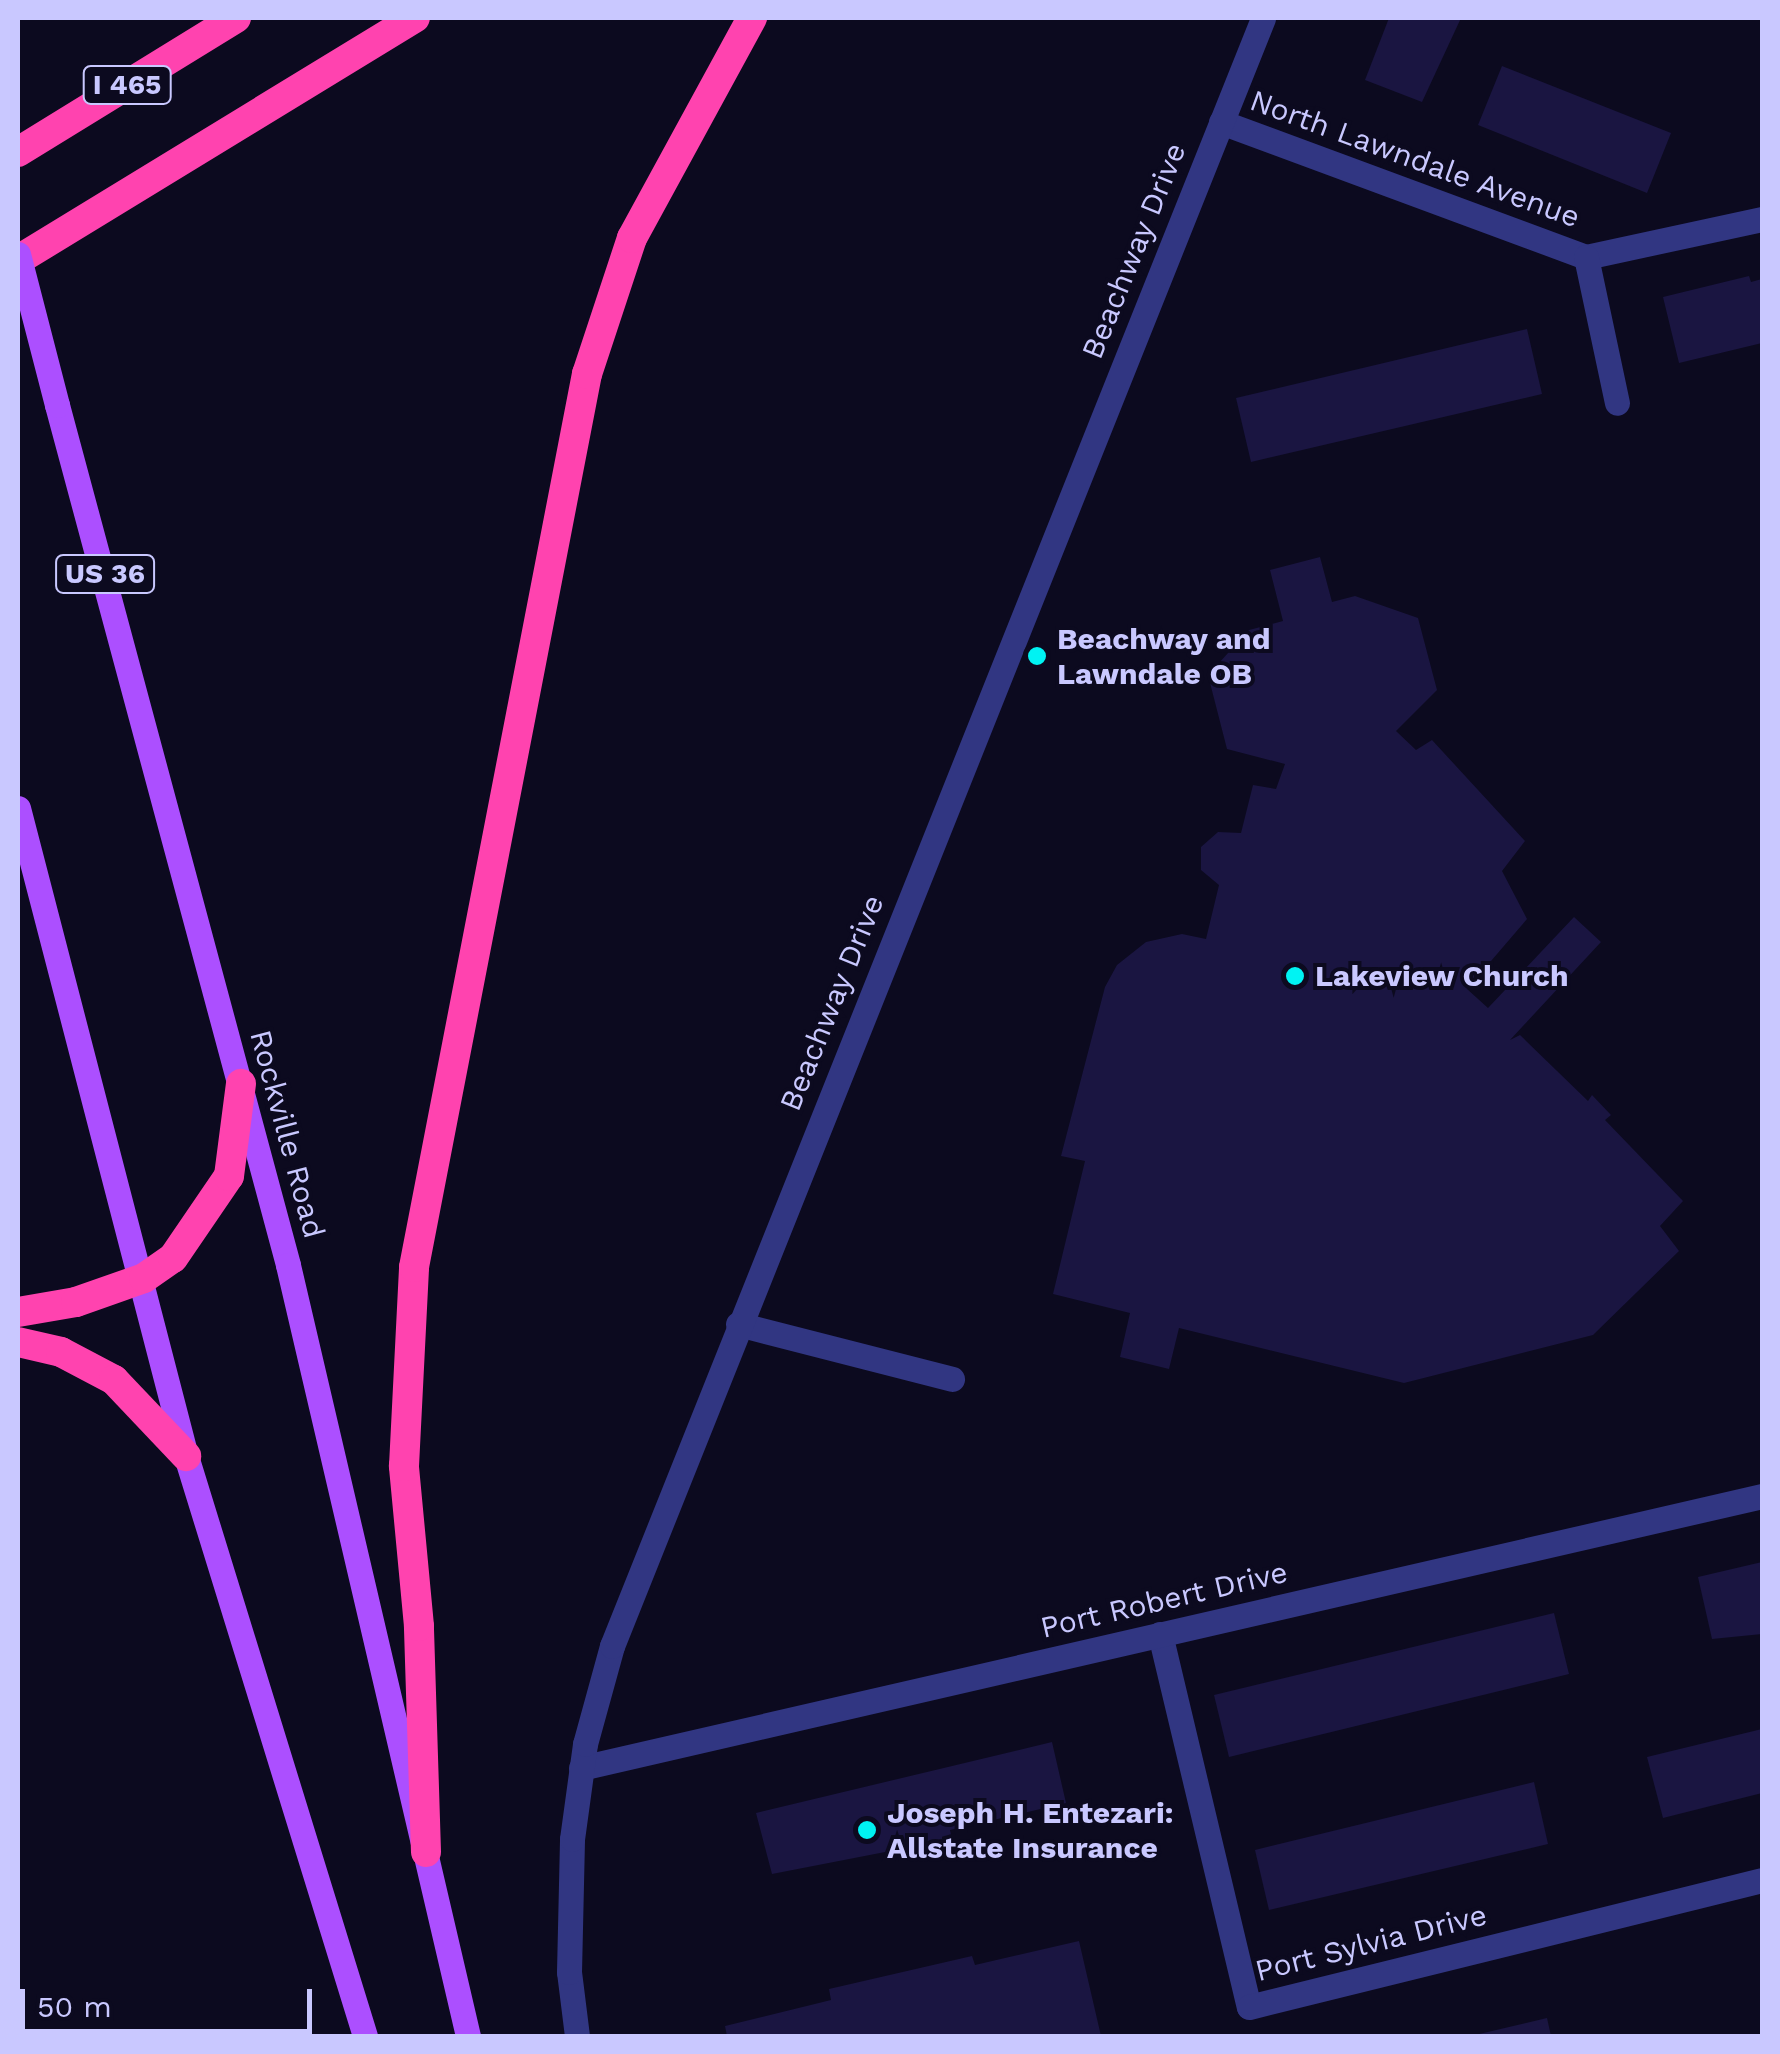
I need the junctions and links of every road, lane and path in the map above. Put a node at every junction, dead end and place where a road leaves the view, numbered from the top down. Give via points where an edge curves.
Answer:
1 (236, 18) edge
2 (415, 18) edge
3 (752, 18) edge
4 (1263, 18) edge
5 (1221, 122) junction
6 (18, 152) edge
7 (1762, 219) edge
8 (18, 257) edge
9 (1586, 257) junction
10 (1617, 403) dead end
11 (18, 808) edge
12 (241, 1084) junction
13 (144, 1278) junction
14 (18, 1312) edge
15 (738, 1324) junction
16 (18, 1342) edge
17 (952, 1379) dead end
18 (186, 1456) junction
19 (1762, 1496) edge
20 (1160, 1634) junction
21 (581, 1768) junction
22 (426, 1852) junction
23 (1762, 1880) edge
24 (365, 2036) edge
25 (468, 2036) edge
26 (578, 2036) edge

1 - 6 highway, I 465
2 - 8 highway
3 - 22 highway via 632,238 587,374 414,1267 404,1466 419,1626
4 - 5 street, Beachway Drive
5 - 9 street, North Lawndale Avenue
5 - 15 street, Beachway Drive
7 - 9 street, North Lawndale Avenue
8 - 12 main road, Rockville Road / US 36, bridge
9 - 10 street
11 - 13 main road
12 - 13 highway, US 36 via 228,1176 199,1228
12 - 22 main road, Rockville Road
13 - 14 highway, US 36 via 76,1302
13 - 18 main road
15 - 17 street
15 - 21 street, Beachway Drive via 626,1606
16 - 18 highway via 60,1352 114,1380
18 - 24 main road
19 - 20 street, Port Robert Drive
20 - 21 street, Port Robert Drive
20 - 23 street, Port Sylvia Drive via 1249,2007
21 - 26 street, Beachway Drive via 568,1936
22 - 25 main road, Rockville Road

